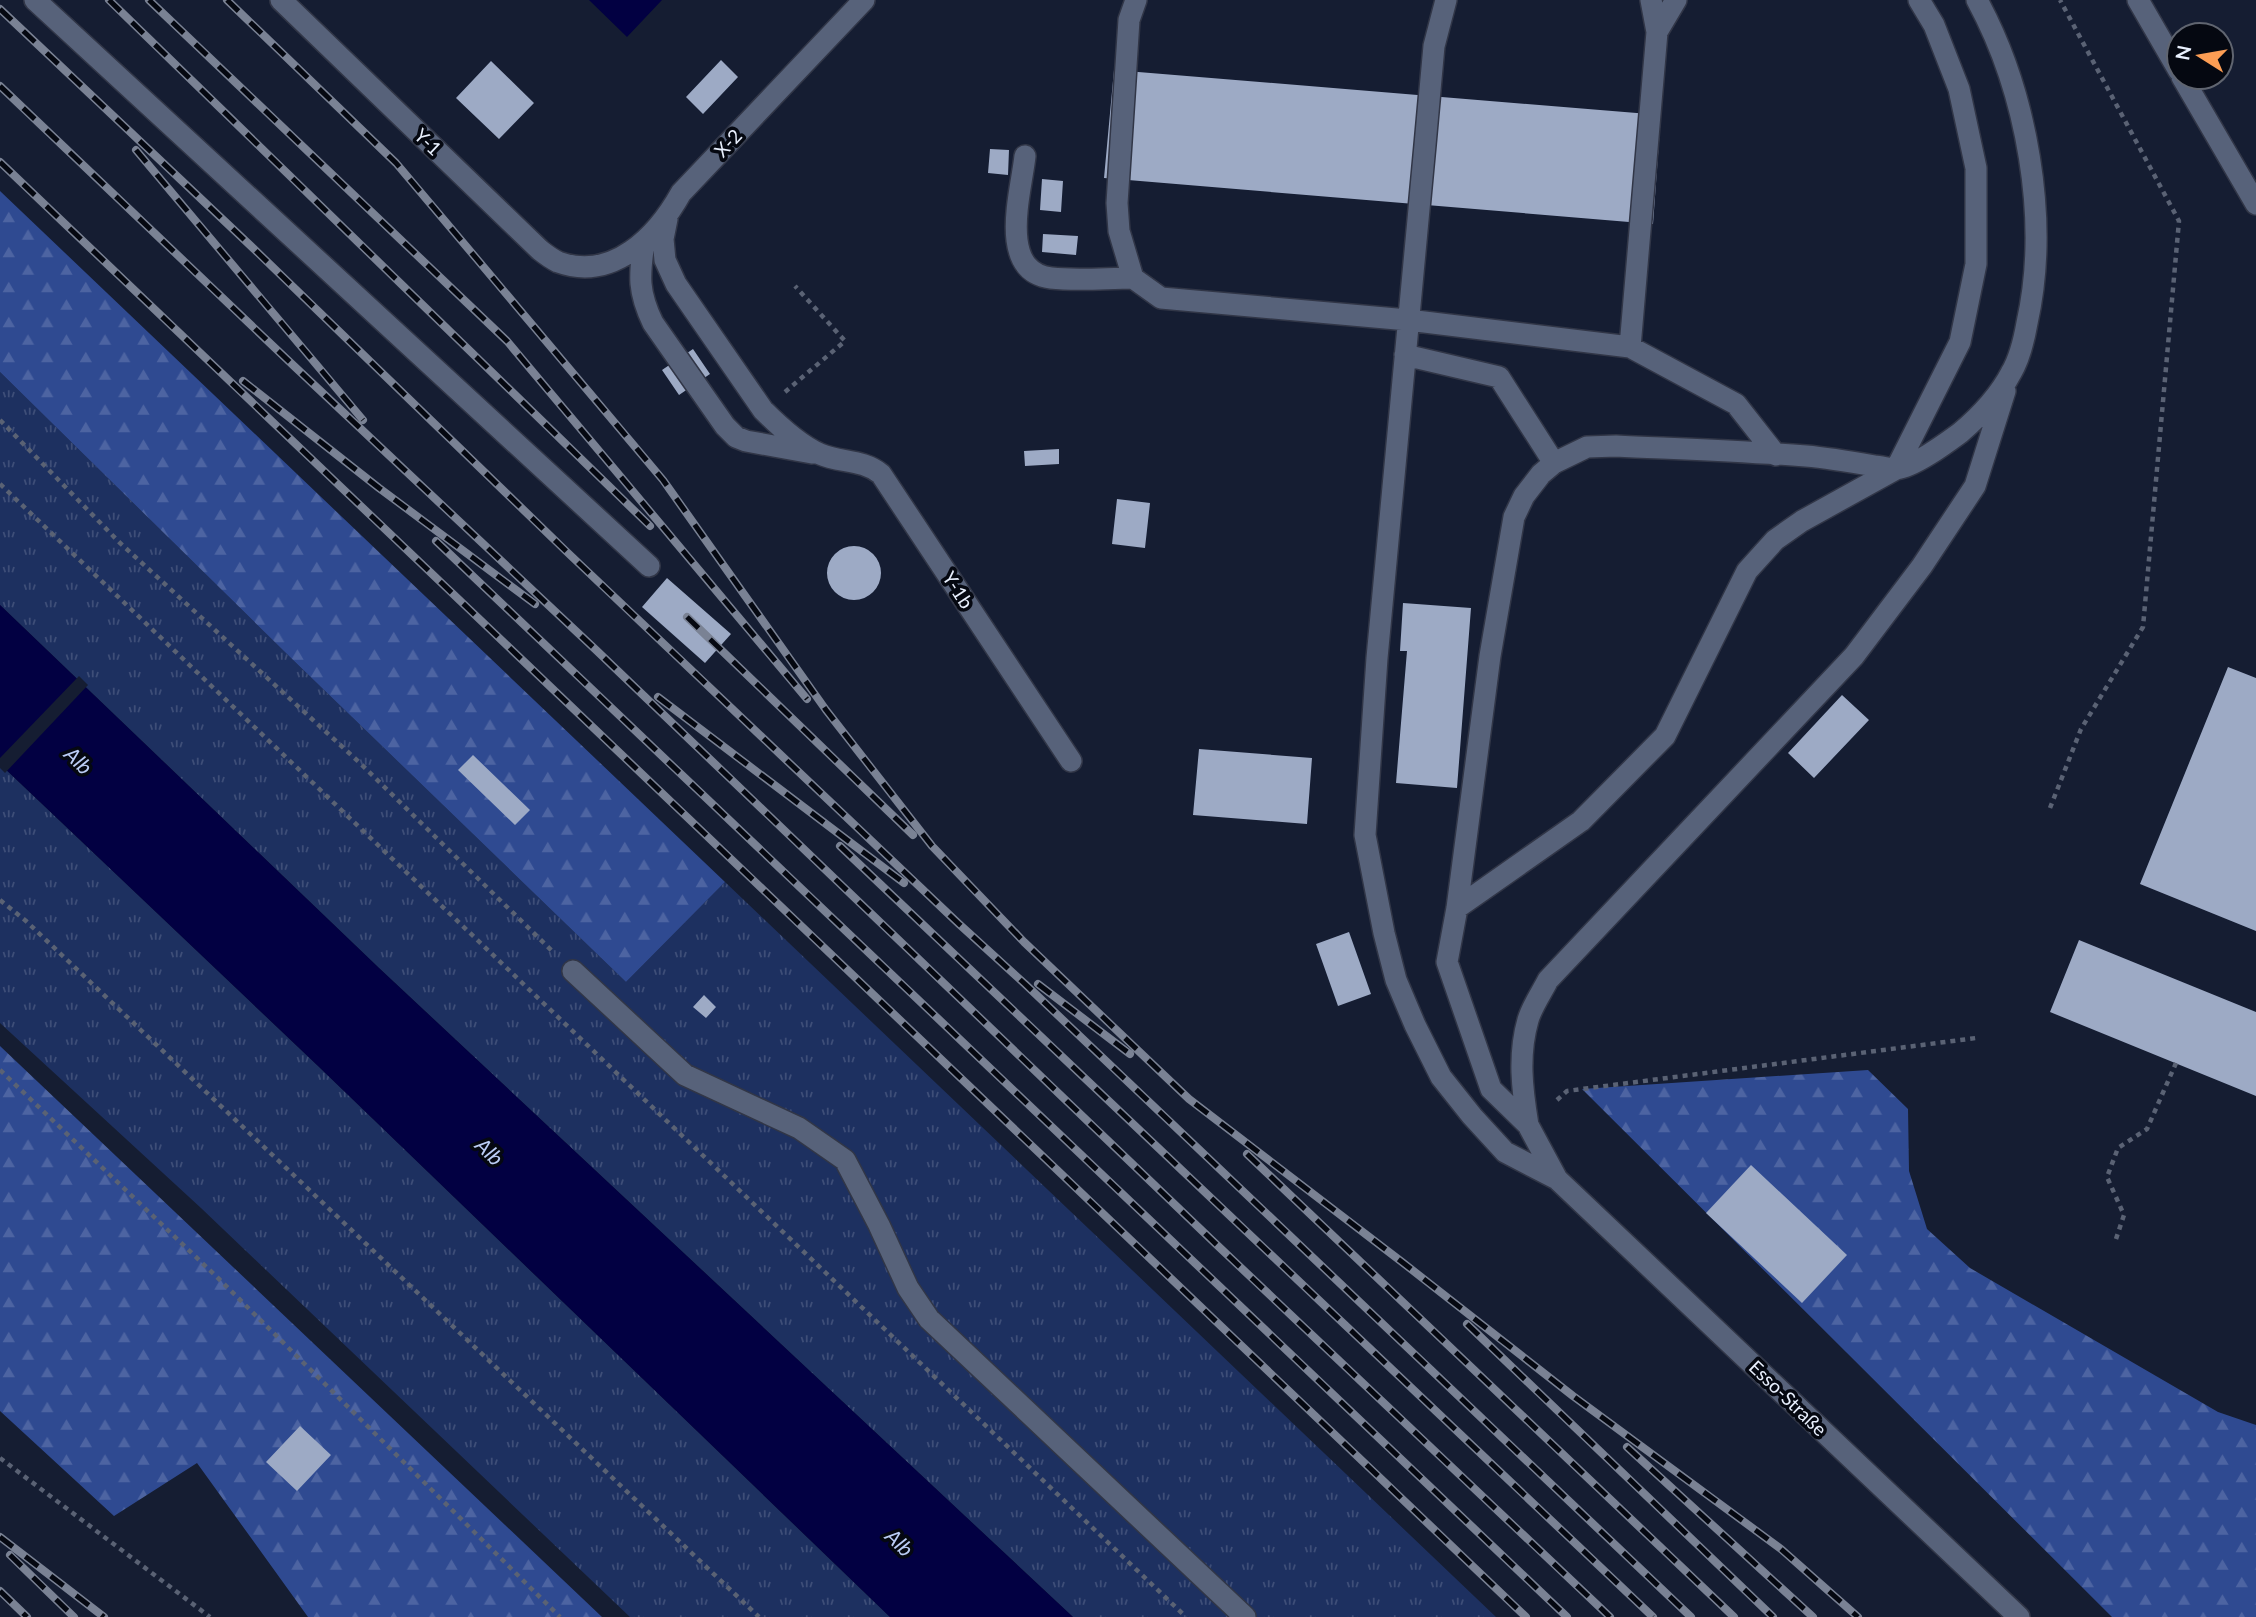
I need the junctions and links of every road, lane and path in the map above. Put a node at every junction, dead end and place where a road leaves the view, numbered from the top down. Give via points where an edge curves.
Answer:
1 (35, 0) edge
2 (281, 0) edge
3 (864, 0) edge
4 (1136, 0) edge
5 (1446, 0) edge
6 (1651, 0) edge
7 (1676, 0) edge
8 (1919, 0) edge
9 (1977, 0) edge
10 (2060, 0) edge
11 (2138, 0) edge
12 (1657, 32) junction
13 (2165, 47) edge
14 (2190, 91) edge
15 (1025, 156) dead end
16 (2256, 204) edge
17 (667, 219) junction
18 (644, 243) junction
19 (585, 267) joint
20 (1133, 278) junction
21 (795, 286) dead end
22 (1408, 320) junction
23 (1630, 347) junction
24 (1405, 355) junction
25 (2011, 373) junction
26 (763, 410) junction
27 (0, 420) edge
28 (820, 454) junction
29 (1776, 454) junction
30 (1554, 463) junction
31 (1896, 469) junction
32 (0, 484) edge
33 (649, 566) dead end
34 (1071, 761) dead end
35 (2050, 808) dead end
36 (0, 900) edge
37 (1457, 908) junction
38 (573, 971) joint
39 (1976, 1038) dead end
40 (2176, 1063) dead end
41 (0, 1070) edge
42 (1528, 1125) junction
43 (1557, 1179) junction
44 (2116, 1239) dead end
45 (0, 1458) edge
46 (211, 1617) edge
47 (560, 1617) edge
48 (759, 1617) edge
49 (1186, 1617) edge
50 (1245, 1617) edge
51 (2019, 1617) edge

1 - 33 street
2 - 19 street, Y-1 via 540,250 558,262
3 - 17 street, X-2 via 681,193
4 - 20 street via 1129,20 1117,203 1119,231
5 - 22 street, Esso-Straße via 1434,46
6 - 12 street
7 - 12 street
8 - 31 street via 1934,25 1962,102 1976,169 1976,264 1960,342
9 - 25 street via 2010,77 2035,201 2033,298
10 - 35 path via 2179,221 2143,627 2081,729
11 - 13 street
12 - 23 street
14 - 16 street
15 - 20 street via 1016,234 1019,256 1031,271 1050,278
17 - 18 street, X-2
17 - 26 street, Y-1b via 665,260 676,284
18 - 19 street, X-2 via 605,264
18 - 28 street, Y-1b via 639,274 645,306 725,426 746,441
20 - 22 street via 1161,298
21 - 26 path via 845,341
22 - 23 street
22 - 24 street, Esso-Straße
23 - 29 street via 1736,404
24 - 30 street via 1499,377
24 - 43 street, Esso-Straße via 1365,835 1396,979 1441,1077 1505,1152
25 - 31 street via 1981,415 1949,441
25 - 42 street via 1975,486 1877,626 1854,656 1548,980 1528,1018 1522,1058
26 - 28 street, Y-1b
27 - 38 path via 120,542 361,764
28 - 34 street, Y-1b via 871,465 881,474
29 - 30 street via 1587,447
29 - 31 street
30 - 37 street via 1524,496 1514,517 1490,656
31 - 37 street via 1775,540 1747,571 1665,736 1581,821
32 - 49 path
36 - 48 path
37 - 42 street via 1447,962 1454,988 1491,1089
38 - 50 street via 685,1075 799,1128 845,1160 908,1288 929,1320
39 - 42 path via 1567,1091
40 - 44 path via 2147,1129 2118,1148 2107,1178 2124,1215
41 - 47 path via 219,1279
42 - 43 street, Esso-Straße
43 - 51 street, Esso-Straße
45 - 46 path

